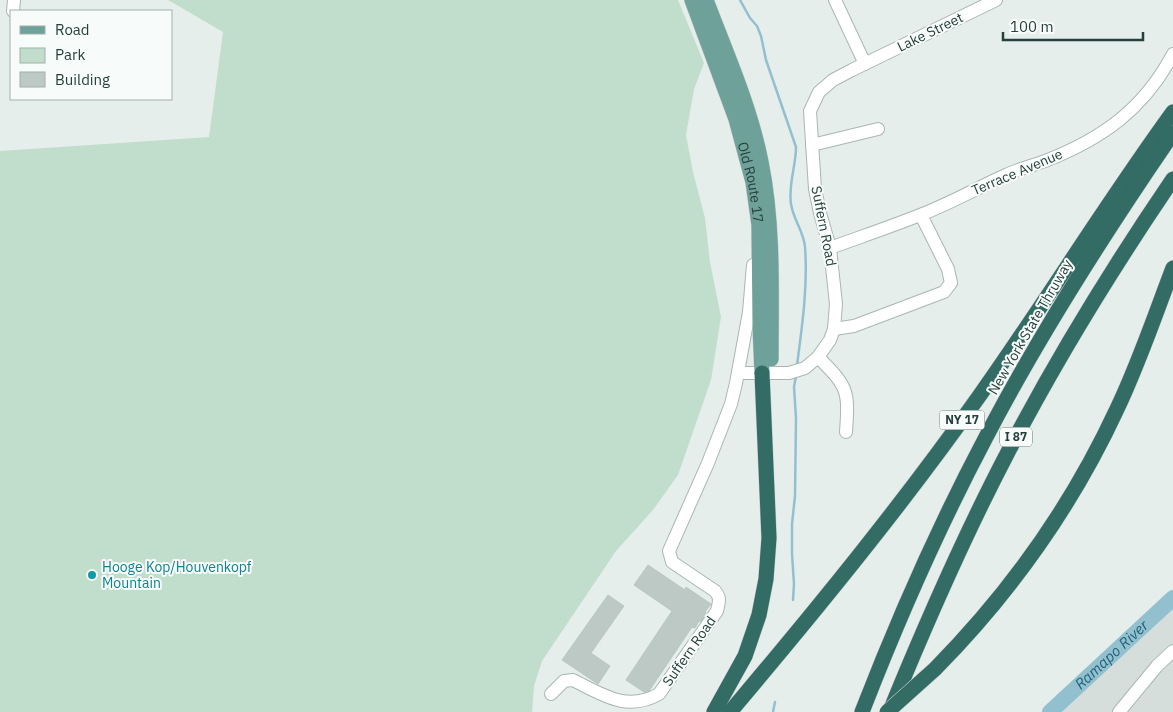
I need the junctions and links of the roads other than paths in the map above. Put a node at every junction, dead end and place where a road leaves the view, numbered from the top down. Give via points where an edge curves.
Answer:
1 (692, 0) edge
2 (706, 0) edge
3 (834, 0) edge
4 (996, 0) edge
5 (1173, 54) edge
6 (865, 64) junction
7 (1173, 112) edge
8 (736, 119) junction
9 (878, 129) dead end
10 (1173, 133) edge
11 (812, 145) junction
12 (1173, 180) edge
13 (921, 215) junction
14 (830, 248) junction
15 (1173, 268) edge
16 (834, 329) junction
17 (818, 357) junction
18 (738, 373) junction
19 (767, 373) junction
20 (846, 432) dead end
21 (1173, 651) edge
22 (551, 694) dead end
23 (714, 712) edge
24 (730, 712) edge
25 (862, 712) edge
26 (888, 712) edge
27 (1118, 712) edge

1 - 8 main road, Old Route 17
2 - 19 main road, Old Route 17 via 750,116 765,181 770,224
3 - 6 street
4 - 6 street, Lake Street
5 - 13 street, Terrace Avenue via 1155,84 1136,106 1092,140 1006,174
6 - 11 street, Suffern Road via 819,92 810,112
7 - 24 highway, NY 17 via 919,479
8 - 18 street, Suffern Road via 746,161 753,226 751,292
8 - 19 main road, Old Route 17 via 749,162 759,225 760,324
9 - 11 street
10 - 25 highway, New York State Thruway / I 87 via 1087,263 1001,409 926,559
11 - 14 street, Suffern Road via 815,189
12 - 26 highway, I 87 via 1083,320 1012,444 950,570
13 - 14 street, Terrace Avenue
13 - 16 street via 948,269 950,283 944,292 854,326
14 - 16 street, Suffern Road via 836,304
15 - 26 highway, bridge via 1121,401 1072,494 1039,545 973,629
16 - 17 street, Suffern Road
17 - 19 street, Suffern Road via 812,364 794,372
17 - 20 street via 844,387 849,401
18 - 19 street, Suffern Road
18 - 22 street, Suffern Road via 716,444 669,551 672,562 715,591 720,601 717,611 659,694 649,701 633,706 614,702 573,680 564,682
19 - 23 highway via 769,538 766,579 759,615 745,656
21 - 27 street

